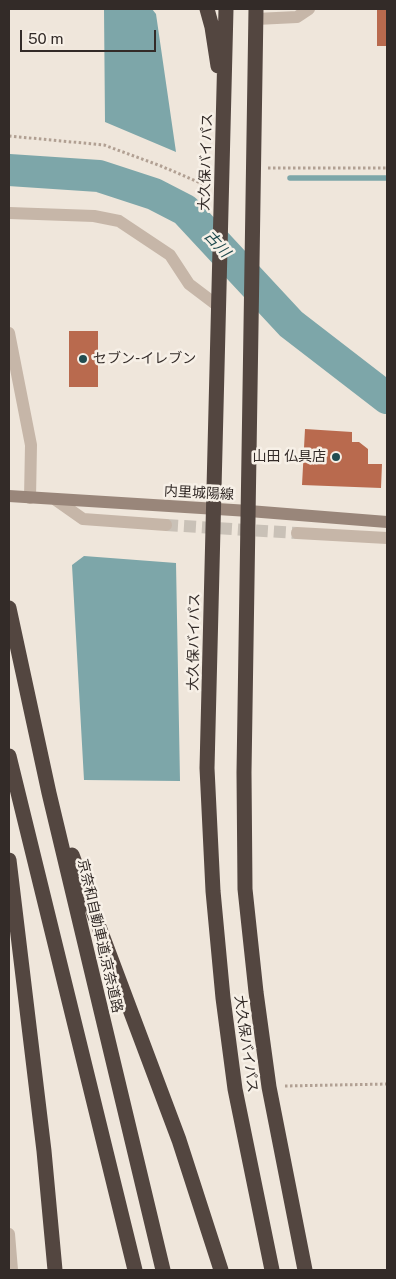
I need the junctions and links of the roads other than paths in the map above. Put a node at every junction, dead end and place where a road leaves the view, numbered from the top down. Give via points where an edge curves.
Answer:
1 (207, 9) edge
2 (226, 9) edge
3 (309, 9) edge
4 (256, 14) edge
5 (224, 114) junction
6 (9, 213) edge
7 (218, 306) junction
8 (9, 332) edge
9 (9, 496) edge
10 (30, 498) junction
11 (56, 500) junction
12 (213, 509) junction
13 (248, 511) junction
14 (387, 522) edge
15 (166, 525) tunnel mouth
16 (297, 533) tunnel mouth
17 (387, 538) edge
18 (9, 608) edge
19 (9, 756) edge
20 (49, 793) junction
21 (9, 860) edge
22 (9, 1234) edge
23 (12, 1270) edge
24 (55, 1270) edge
25 (134, 1270) edge
26 (163, 1270) edge
27 (221, 1270) edge
28 (272, 1270) edge
29 (305, 1270) edge

1 - 5 highway
2 - 5 highway, 大久保バイパス
3 - 4 street via 297,17
4 - 13 highway, 大久保バイパス
5 - 7 highway, 大久保バイパス
6 - 7 street via 94,216 119,221 170,255 189,284
7 - 12 highway, 大久保バイパス
8 - 10 street via 31,445
9 - 10 main road, 内里城陽線
10 - 11 main road, 内里城陽線
11 - 12 main road, 内里城陽線
11 - 15 street via 83,519
12 - 13 main road, 内里城陽線
12 - 28 highway, 大久保バイパス via 207,768 212,891 235,1089
13 - 14 main road, 内里城陽線
13 - 29 highway, 大久保バイパス via 245,889 269,1087
16 - 17 street
18 - 20 highway, 京奈和自動車道;京奈道路
19 - 25 highway
20 - 26 highway, 京奈和自動車道;京奈道路
20 - 27 highway via 178,1140
21 - 24 highway
22 - 23 street

